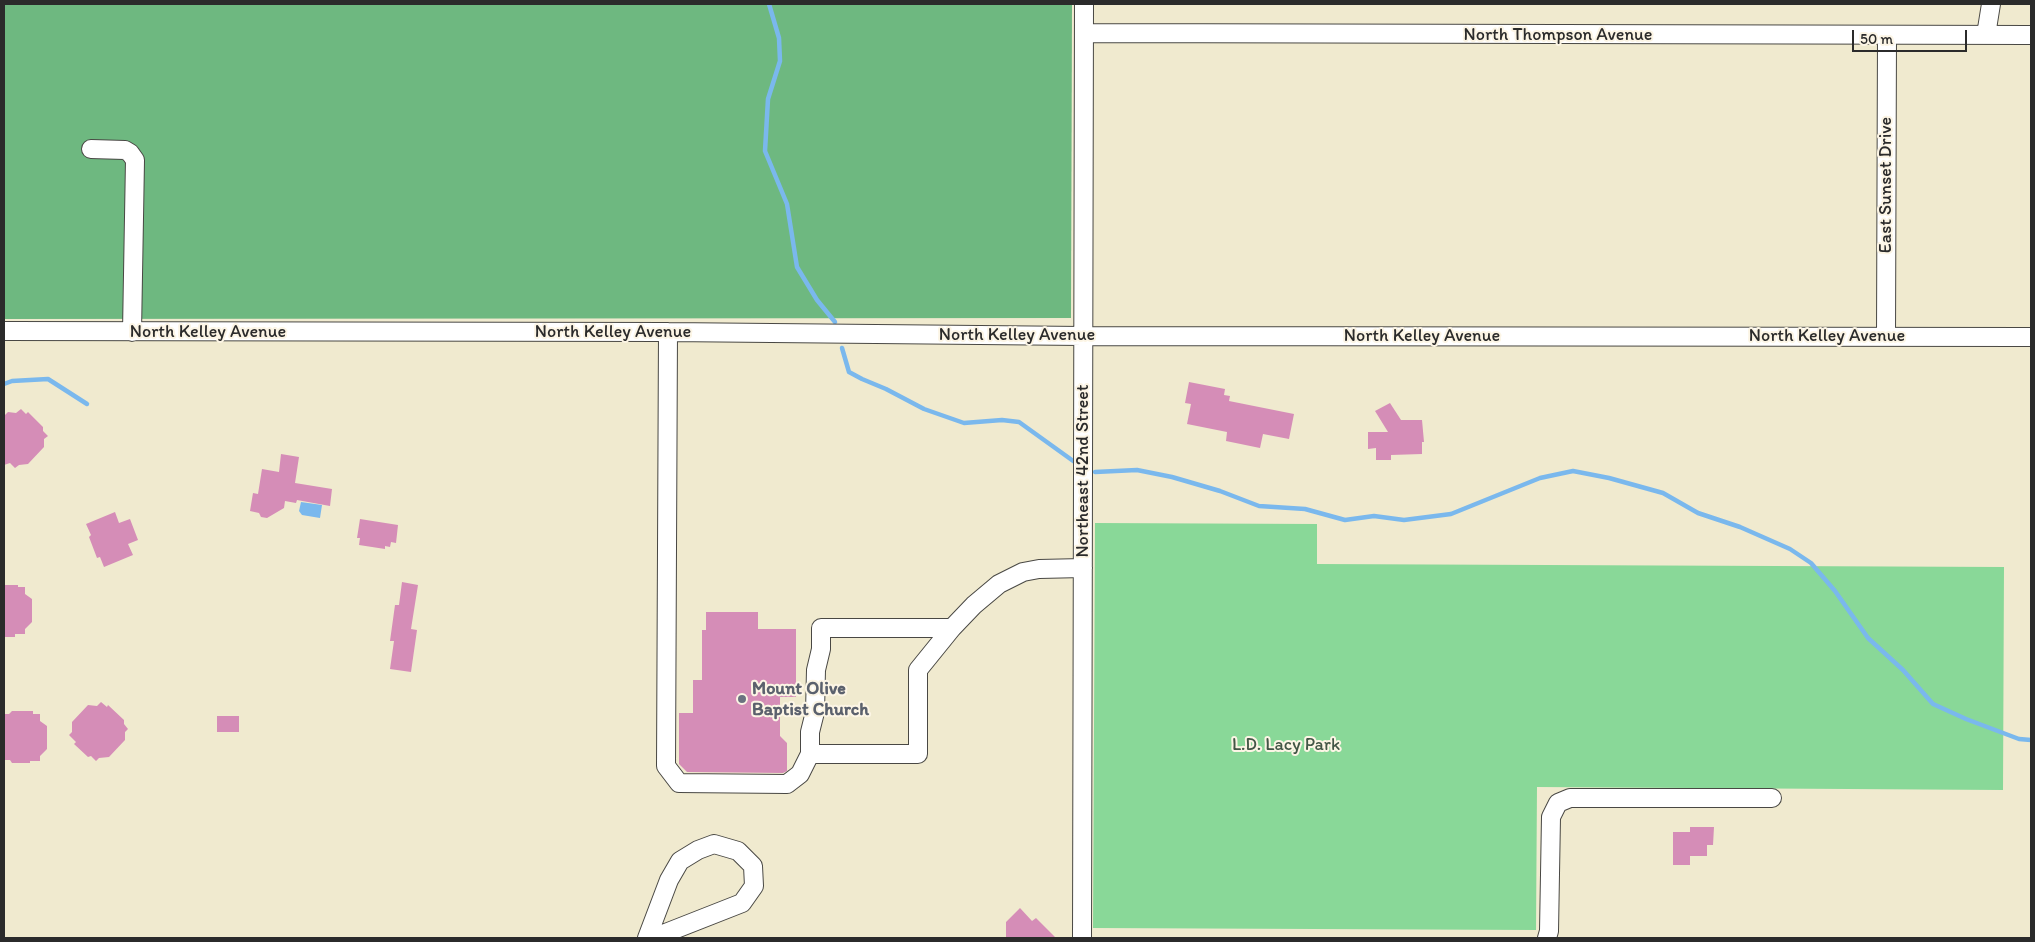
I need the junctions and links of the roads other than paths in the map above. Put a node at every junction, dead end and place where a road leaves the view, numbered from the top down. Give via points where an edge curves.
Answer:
1 (1084, 4) edge
2 (1991, 4) edge
3 (1084, 33) junction
4 (1887, 35) junction
5 (1986, 35) junction
6 (2031, 35) edge
7 (91, 149) dead end
8 (4, 331) edge
9 (132, 332) junction
10 (668, 332) junction
11 (1083, 336) junction
12 (1886, 336) junction
13 (2031, 337) edge
14 (1083, 568) junction
15 (952, 628) junction
16 (810, 754) junction
17 (1772, 798) dead end
18 (647, 938) edge
19 (653, 938) edge
20 (1082, 938) edge
21 (1546, 938) edge

1 - 3 street, Northeast 42nd Street
2 - 5 street
3 - 4 street, North Thompson Avenue
3 - 11 street, Northeast 42nd Street
4 - 5 street, North Thompson Avenue
4 - 12 street, East Sunset Drive
5 - 6 street, North Thompson Avenue
7 - 9 street via 124,150 135,160
8 - 9 street, North Kelley Avenue
9 - 10 street, North Kelley Avenue
10 - 11 street, North Kelley Avenue
10 - 16 street via 666,766 679,783 787,784 800,774
11 - 12 street, North Kelley Avenue
11 - 14 street, Northeast 42nd Street
12 - 13 street, North Kelley Avenue
14 - 15 street via 1023,572 999,584
14 - 20 street, Northeast 42nd Street
15 - 16 street via 918,670 918,754
15 - 16 street via 821,628
17 - 21 street via 1570,798 1558,803 1551,817
18 - 19 street via 669,880 680,861 714,844 738,851 753,866 754,886 742,903

